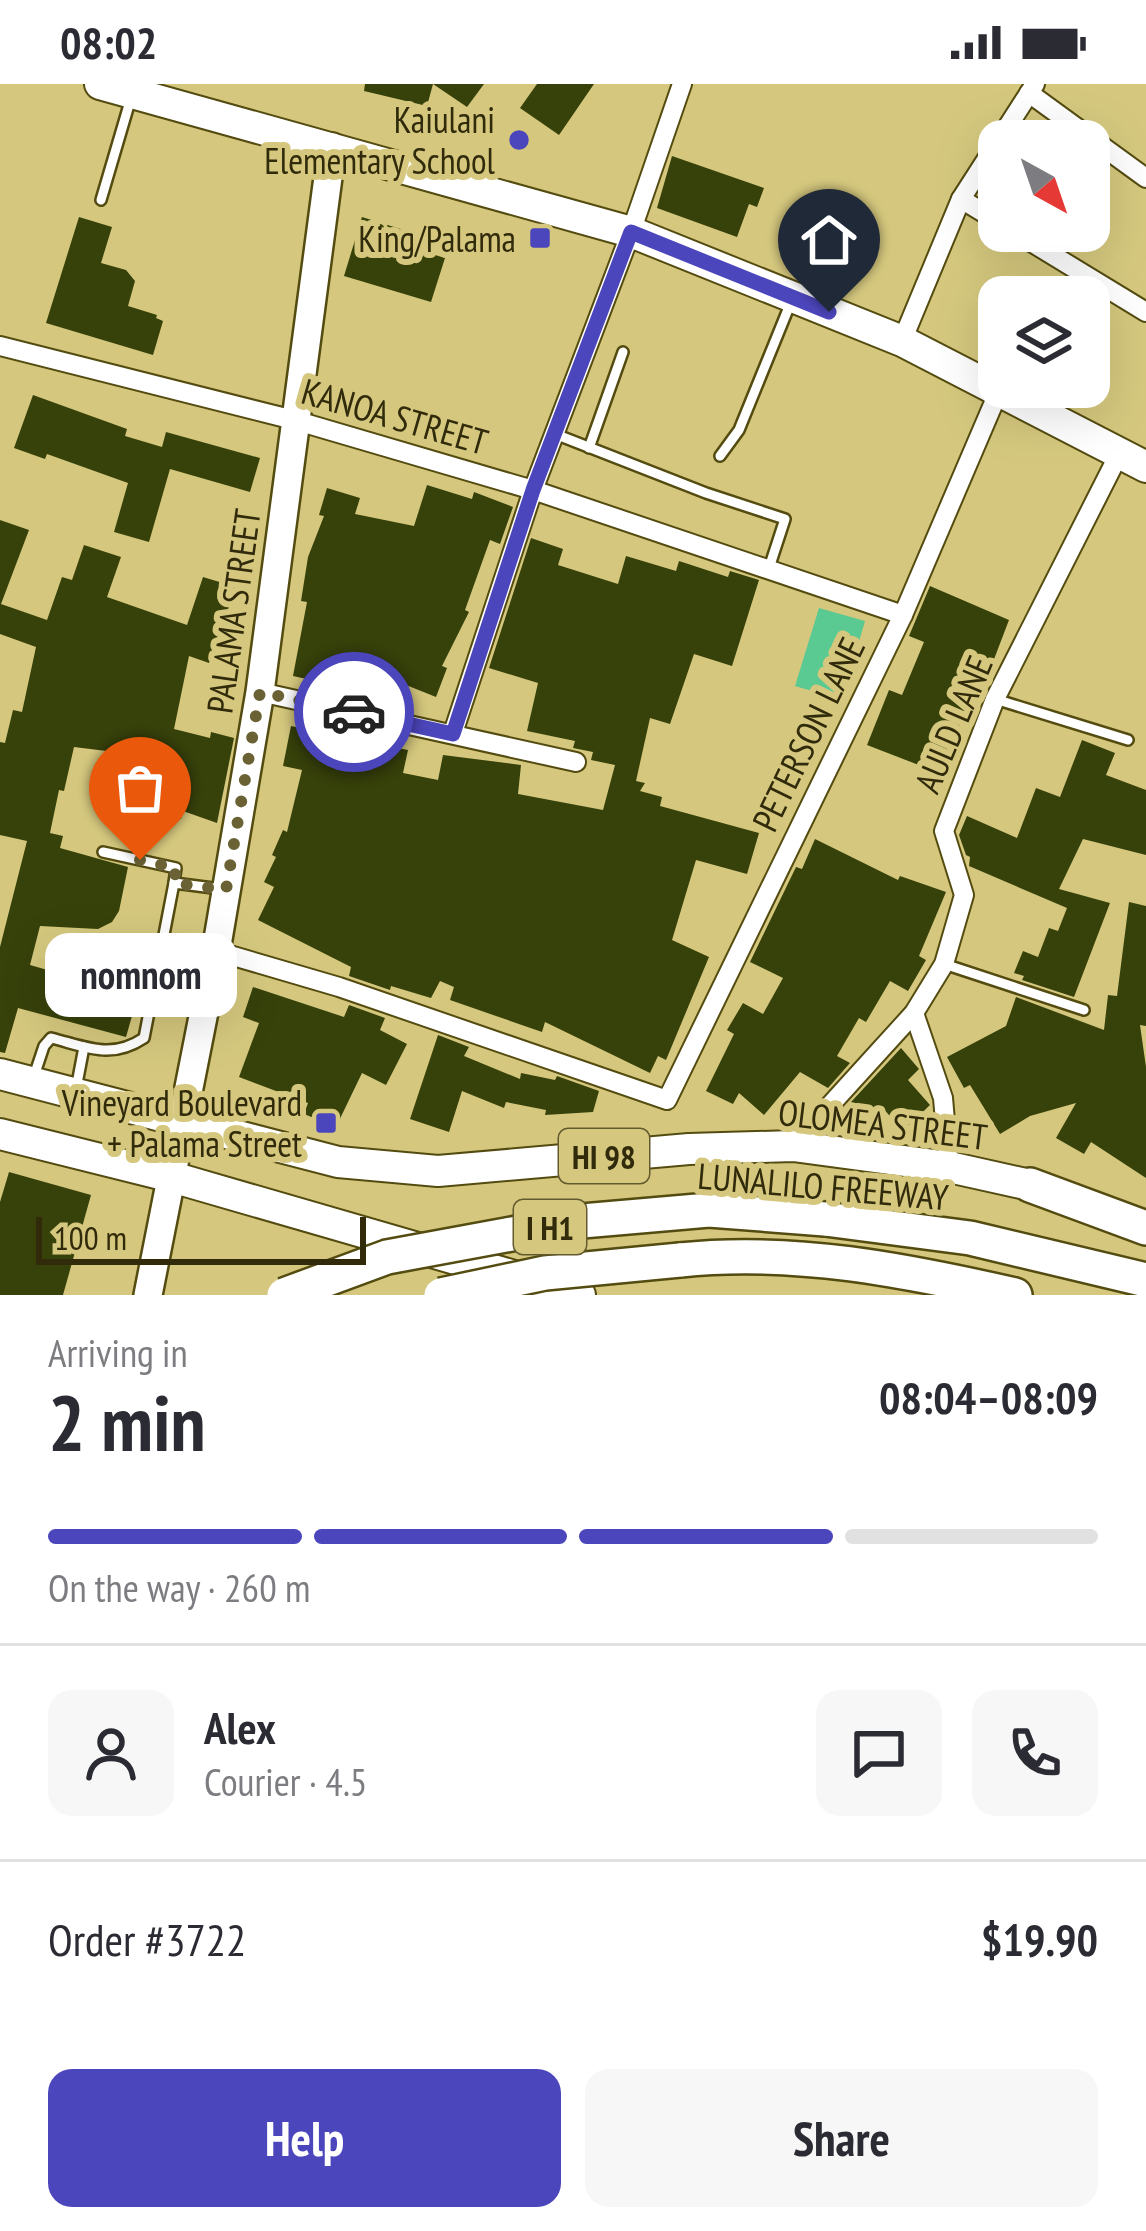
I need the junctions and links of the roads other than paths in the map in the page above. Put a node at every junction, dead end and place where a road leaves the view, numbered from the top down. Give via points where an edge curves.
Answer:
1 (682, 84) edge
2 (110, 87) edge
3 (1032, 88) edge
4 (332, 147) junction
5 (1146, 178) edge
6 (961, 199) junction
7 (101, 200) dead end
8 (978, 209) edge
9 (631, 232) junction
10 (1047, 252) edge
11 (793, 297) junction
12 (1146, 312) edge
13 (902, 341) junction
14 (1, 352) edge
15 (623, 352) dead end
16 (978, 382) edge
17 (992, 408) edge
18 (1028, 408) edge
19 (294, 420) junction
20 (555, 434) junction
21 (590, 448) junction
22 (720, 456) dead end
23 (1133, 460) edge
24 (533, 490) junction
25 (769, 568) junction
26 (903, 615) junction
27 (260, 692) junction
28 (995, 699) junction
29 (453, 734) junction
30 (1128, 740) dead end
31 (576, 762) dead end
32 (103, 851) dead end
33 (174, 883) junction
34 (226, 890) junction
35 (216, 951) junction
36 (162, 952) junction
37 (102, 960) junction
38 (944, 964) junction
39 (74, 977) dead end
40 (96, 981) dead end
41 (122, 988) dead end
42 (1084, 1010) dead end
43 (914, 1013) junction
44 (85, 1047) junction
45 (0, 1074) edge
46 (32, 1083) junction
47 (76, 1092) junction
48 (181, 1121) junction
49 (0, 1134) edge
50 (793, 1146) junction
51 (949, 1167) junction
52 (172, 1177) junction
53 (1030, 1186) junction
54 (1146, 1214) edge
55 (1146, 1228) edge
56 (1146, 1280) edge
57 (490, 1282) edge
58 (148, 1295) edge
59 (284, 1295) edge
60 (441, 1295) edge
61 (580, 1295) edge
62 (1015, 1295) edge

1 - 9 street
2 - 4 main road
2 - 7 lane
3 - 5 street
3 - 6 street
4 - 9 main road
4 - 19 street, PALAMA STREET
6 - 8 street
6 - 13 street
9 - 11 main road
9 - 20 street
10 - 12 street
11 - 13 main road
11 - 22 lane via 740,430
13 - 16 main road
14 - 19 street, KANOA STREET
15 - 21 lane
17 - 26 street, PETERSON LANE
18 - 23 main road
19 - 24 street, KANOA STREET
19 - 27 street, PALAMA STREET
20 - 21 lane
20 - 24 street
21 - 25 lane via 785,518
23 - 28 street, AULD LANE
24 - 25 street, KANOA STREET
24 - 29 street
25 - 26 street, KANOA STREET
26 - 35 street, PETERSON LANE via 667,1100
27 - 29 street
27 - 34 street, PALAMA STREET
28 - 30 lane
28 - 38 street, AULD LANE via 944,831 964,895
29 - 31 street
32 - 33 lane via 176,868
33 - 34 lane
33 - 36 lane
34 - 35 street, PALAMA STREET
35 - 36 lane
35 - 48 street, PALAMA STREET
36 - 37 lane via 114,948
36 - 44 lane via 144,1038 126,1050
37 - 39 lane
37 - 40 lane
37 - 41 lane
38 - 42 lane
38 - 43 street, AULD LANE
43 - 50 street, AULD LANE
43 - 51 street via 943,1098
44 - 46 lane via 51,1038
44 - 47 lane
45 - 46 main road, HI 98
46 - 47 main road, HI 98
47 - 48 main road, HI 98
48 - 50 main road, OLOMEA STREET / HI 98 via 401,1170
48 - 52 street, PALAMA STREET
49 - 52 main road
50 - 51 main road, OLOMEA STREET / HI 98
51 - 53 main road, OLOMEA STREET / HI 98
52 - 57 main road
52 - 58 street, PALAMA STREET
53 - 54 street, OLOMEA STREET
53 - 55 highway
56 - 59 highway, LUNALILO FREEWAY / I H1, bridge via 970,1238 709,1210 582,1221 386,1257
57 - 61 main road
60 - 62 highway, LUNALILO FREEWAY / I H1, bridge via 545,1273 731,1255 841,1263

